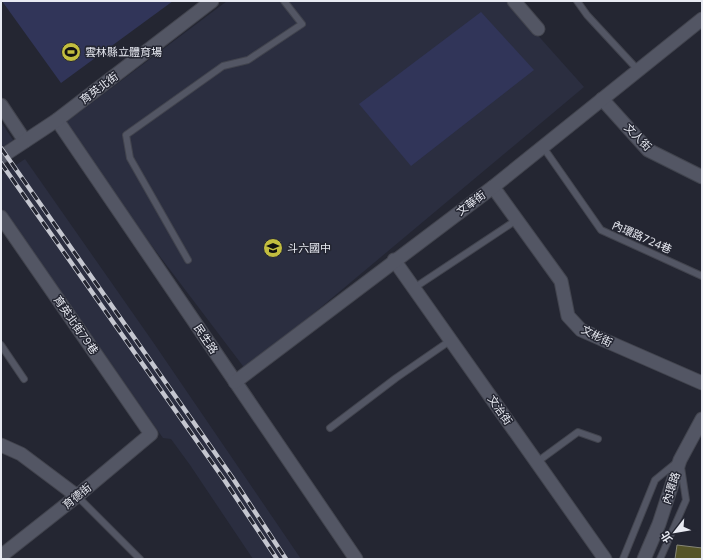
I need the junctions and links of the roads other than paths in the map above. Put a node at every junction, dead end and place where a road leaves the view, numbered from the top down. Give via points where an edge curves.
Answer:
1 (212, 1) edge
2 (284, 1) edge
3 (514, 1) edge
4 (577, 1) edge
5 (702, 19) edge
6 (538, 28) dead end
7 (638, 70) junction
8 (602, 99) junction
9 (1, 105) edge
10 (57, 120) junction
11 (25, 141) junction
12 (542, 146) junction
13 (1, 157) edge
14 (702, 177) edge
15 (493, 187) junction
16 (1, 217) edge
17 (518, 219) junction
18 (188, 260) dead end
19 (394, 260) junction
20 (702, 276) edge
21 (414, 288) junction
22 (451, 340) junction
23 (1, 345) edge
24 (24, 379) dead end
25 (235, 382) junction
26 (702, 383) edge
27 (702, 419) edge
28 (330, 428) dead end
29 (151, 434) joint
30 (598, 439) dead end
31 (1, 445) edge
32 (680, 460) junction
33 (537, 462) junction
34 (77, 496) junction
35 (1, 556) edge
36 (140, 559) edge
37 (356, 559) edge
38 (605, 559) edge
39 (623, 559) edge
40 (644, 559) edge
41 (660, 559) edge

1 - 10 street, 育英北街
2 - 18 lane via 302,24 248,60 223,66 126,135 130,158
3 - 6 street
4 - 7 lane
5 - 7 street, 文華街
7 - 8 street, 文華街
8 - 12 street, 文華街
8 - 14 street, 文人街 via 648,150
9 - 11 street
10 - 11 street, 育英北街
10 - 25 street, 民生路
11 - 13 street, 育英北街
12 - 15 street, 文華街
12 - 20 lane, 內環路724巷 via 601,230
15 - 17 street, 文彬街
15 - 19 street, 文華街
16 - 29 street, 育英北街79巷
17 - 21 lane
17 - 26 street, 文彬街 via 561,281 568,316 581,330
19 - 21 street, 文治街
19 - 25 street, 文華街
21 - 22 street, 文治街
22 - 28 lane
22 - 33 street, 文治街
23 - 24 lane
25 - 37 street, 民生路
27 - 32 street, 內環路
29 - 34 street, 育德街
30 - 33 lane via 578,432
31 - 34 street via 21,454
32 - 39 lane via 655,480
32 - 40 street, 內環路 via 659,524
32 - 41 lane via 686,500
33 - 38 street, 文治街
34 - 35 street, 育德街
34 - 36 lane

